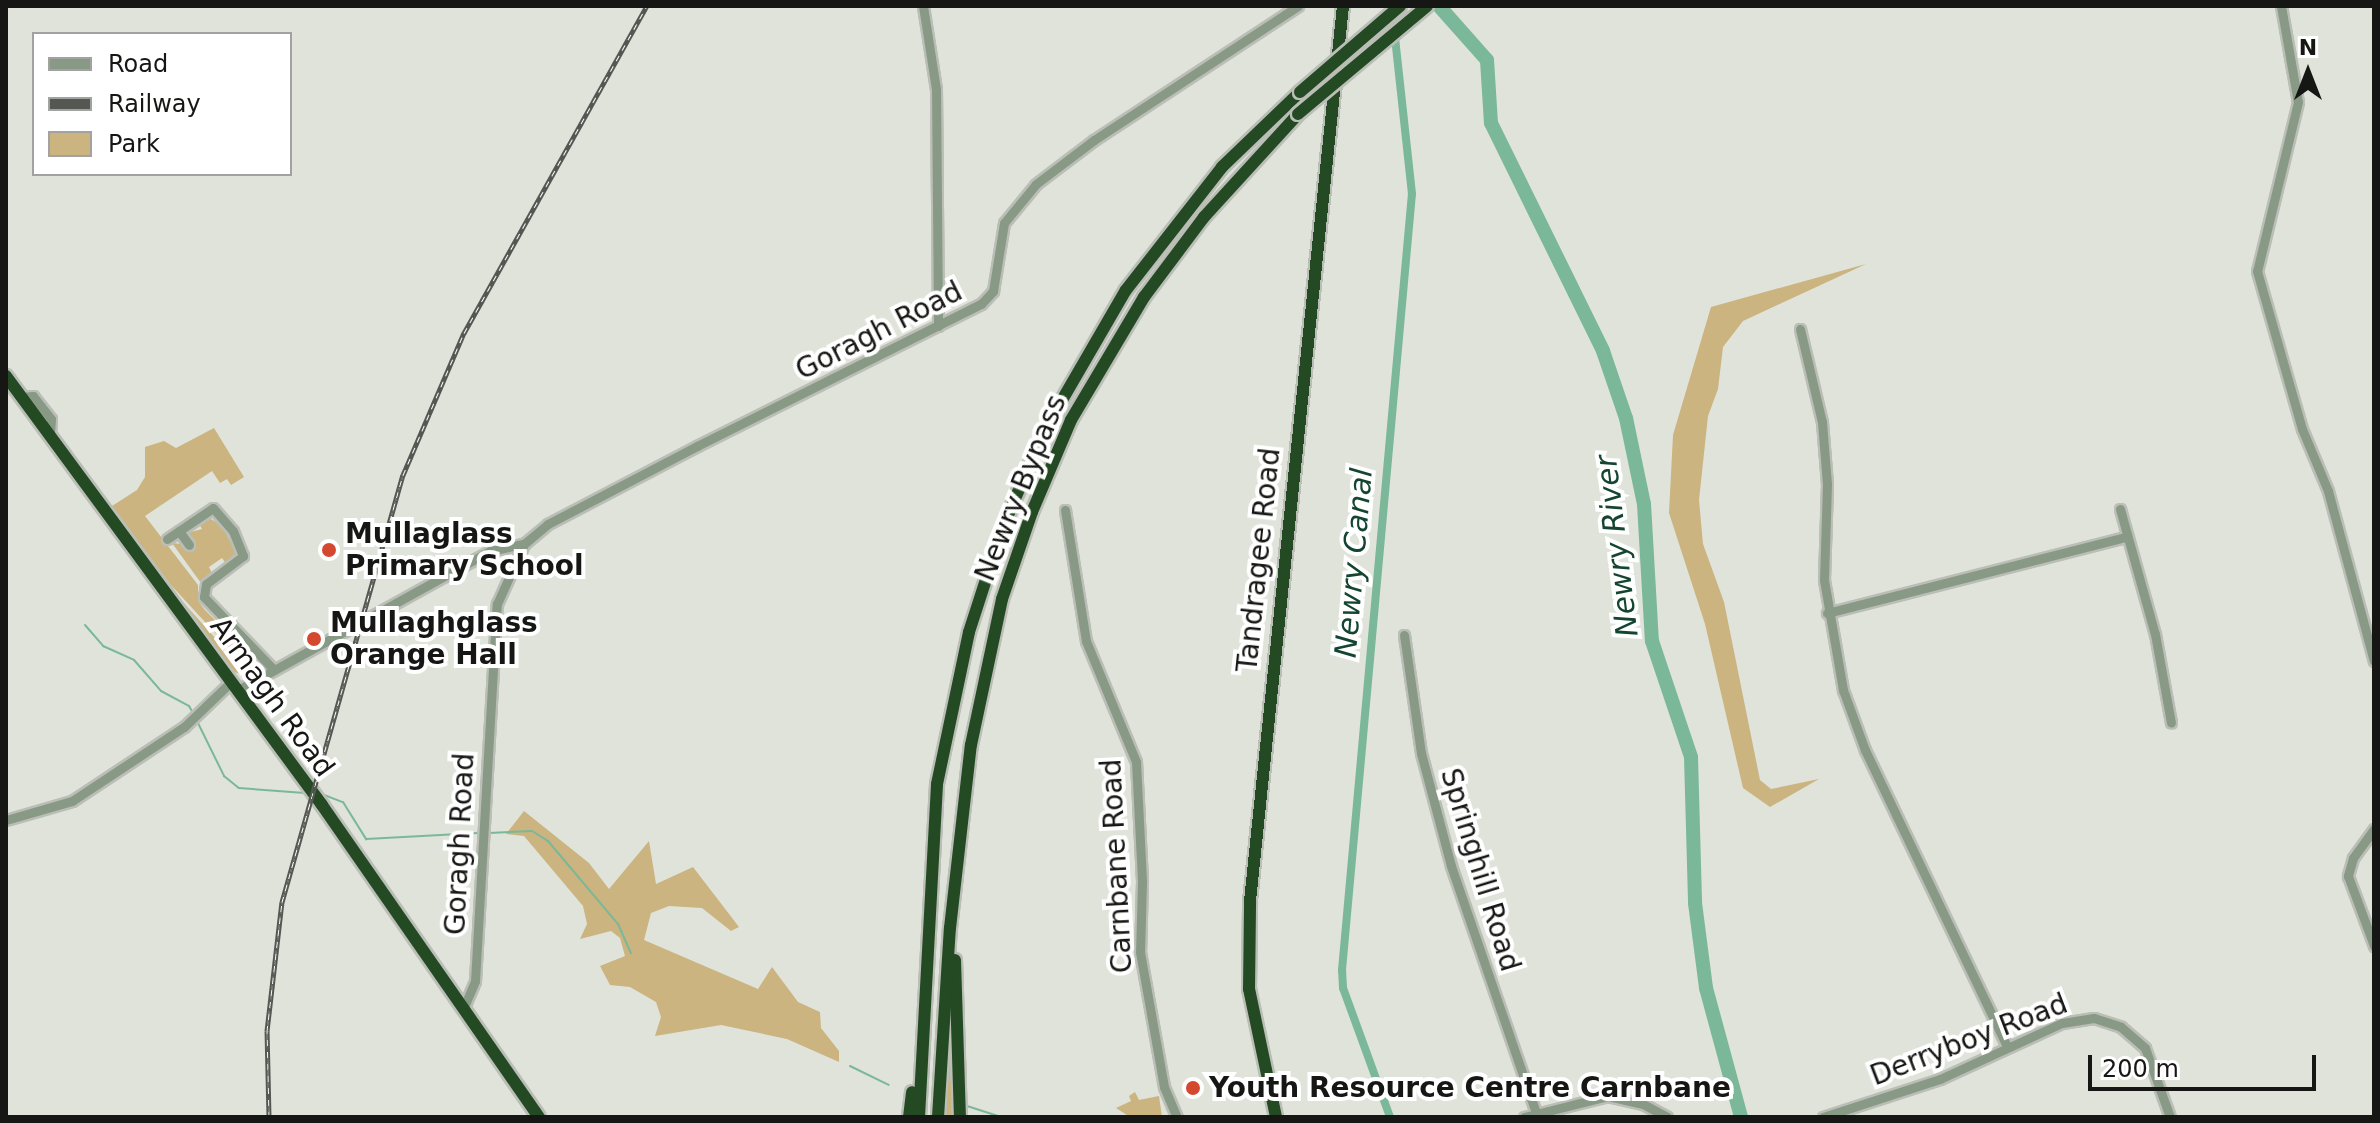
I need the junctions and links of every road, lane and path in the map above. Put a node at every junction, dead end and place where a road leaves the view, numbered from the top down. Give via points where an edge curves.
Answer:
1 (923, 6) edge
2 (1298, 6) edge
3 (1343, 6) edge
4 (1400, 6) edge
5 (1427, 6) edge
6 (2281, 6) edge
7 (938, 326) junction
8 (1800, 329) dead end
9 (6, 376) edge
10 (2120, 509) dead end
11 (1065, 510) dead end
12 (1065, 523) junction
13 (1054, 524) dead end
14 (179, 531) junction
15 (2125, 537) junction
16 (167, 539) dead end
17 (524, 544) junction
18 (189, 545) dead end
19 (1827, 613) junction
20 (1404, 635) dead end
21 (2374, 661) edge
22 (273, 669) junction
23 (235, 686) junction
24 (2171, 723) dead end
25 (6, 820) edge
26 (2374, 829) edge
27 (955, 881) junction
28 (2374, 946) edge
29 (464, 1007) junction
30 (921, 1025) junction
31 (2007, 1047) junction
32 (1536, 1113) junction
33 (539, 1117) edge
34 (909, 1117) edge
35 (919, 1117) edge
36 (938, 1117) edge
37 (960, 1117) edge
38 (1177, 1117) edge
39 (1276, 1117) edge
40 (1524, 1117) edge
41 (1667, 1117) edge
42 (1823, 1117) edge
43 (2170, 1117) edge

1 - 7 street via 936,89
2 - 7 street, Goragh Road via 1036,184 1004,223 991,296
3 - 39 highway, Tandragee Road via 1250,901 1249,989
4 - 30 highway, Newry Bypass, bridge via 1222,167 1126,290 1043,433 1003,527 969,632 945,733 931,841
5 - 27 highway, Newry Bypass, bridge via 1298,114 1222,195 1144,297 1092,381 1048,472 1002,599 986,663
6 - 21 street via 2298,102 2257,271 2302,429 2328,491
7 - 17 street, Goragh Road via 603,494 548,524
8 - 19 street via 1825,449
9 - 23 highway, Armagh Road
10 - 15 street
11 - 12 street, Carnbane Road
12 - 13 street
12 - 38 street, Carnbane Road via 1086,641 1136,762 1142,854 1140,952 1164,1087
14 - 16 street
14 - 18 street
14 - 22 street via 213,508 242,544 243,556 206,584 204,597
15 - 19 street
15 - 24 street via 2155,634
17 - 22 street, Goragh Road via 490,551
17 - 29 street, Goragh Road via 497,604 475,981
19 - 31 street via 1855,727
20 - 32 street, Springhill Road via 1421,753 1436,811
22 - 23 street, Goragh Road
23 - 25 street, Goragh Road via 72,801
23 - 29 highway, Armagh Road
26 - 28 street via 2353,858 2348,876
27 - 36 highway, Newry Bypass
27 - 37 highway
29 - 33 highway, Armagh Road
30 - 34 highway
30 - 35 highway, Newry Bypass
31 - 42 street, Derryboy Road via 1940,1079
31 - 43 street, Derryboy Road via 2078,1018 2108,1021 2145,1048
32 - 40 street
32 - 41 street via 1608,1096 1643,1104

